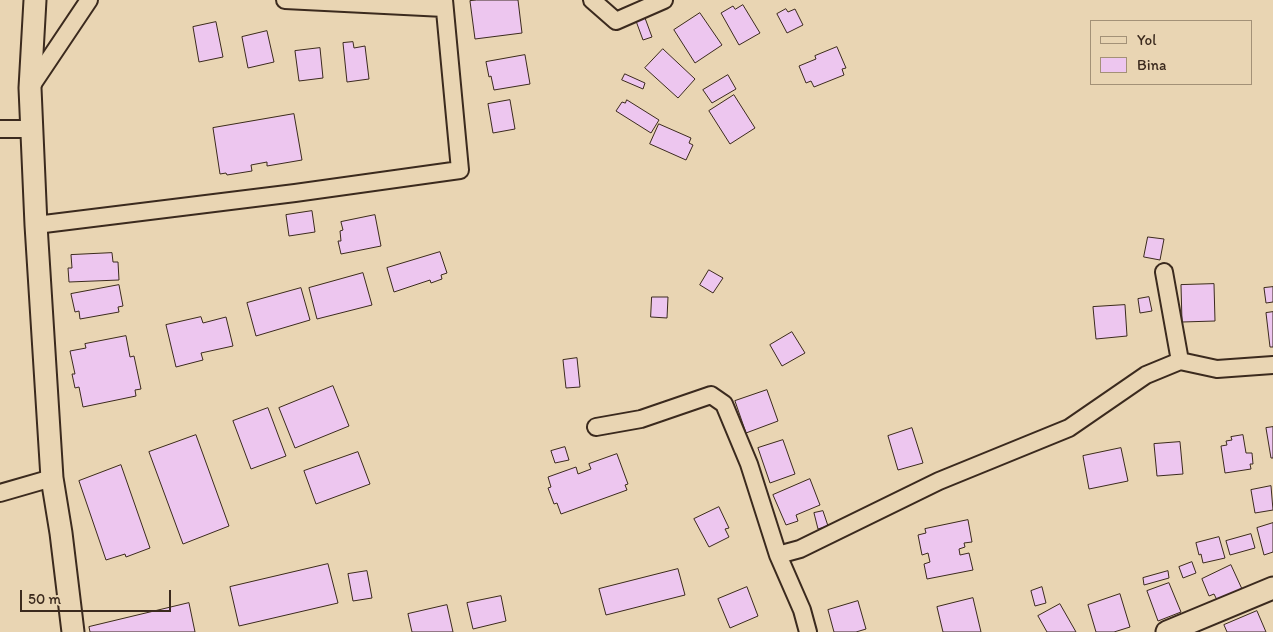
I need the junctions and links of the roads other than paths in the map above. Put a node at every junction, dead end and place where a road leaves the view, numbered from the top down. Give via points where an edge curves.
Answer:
1 (35, 0) edge
2 (89, 0) edge
3 (286, 0) edge
4 (592, 0) edge
5 (664, 0) edge
6 (444, 4) edge
7 (30, 88) junction
8 (0, 129) edge
9 (32, 129) junction
10 (36, 225) junction
11 (1164, 272) dead end
12 (1180, 361) junction
13 (1273, 365) edge
14 (596, 427) dead end
15 (52, 478) junction
16 (0, 493) edge
17 (778, 555) junction
18 (1273, 588) edge
19 (73, 632) edge
20 (808, 632) edge
21 (1168, 632) edge

1 - 7 street
2 - 7 street
3 - 6 street
4 - 5 street via 616,22
6 - 10 street via 460,170
7 - 9 street
8 - 9 street
9 - 10 street
10 - 15 street
11 - 12 street
12 - 13 street via 1217,369
12 - 17 street via 1146,375 1069,428 938,481 800,549
14 - 17 street via 641,419 711,395 724,404 749,464
15 - 16 street
15 - 19 street
17 - 20 street
18 - 21 street

